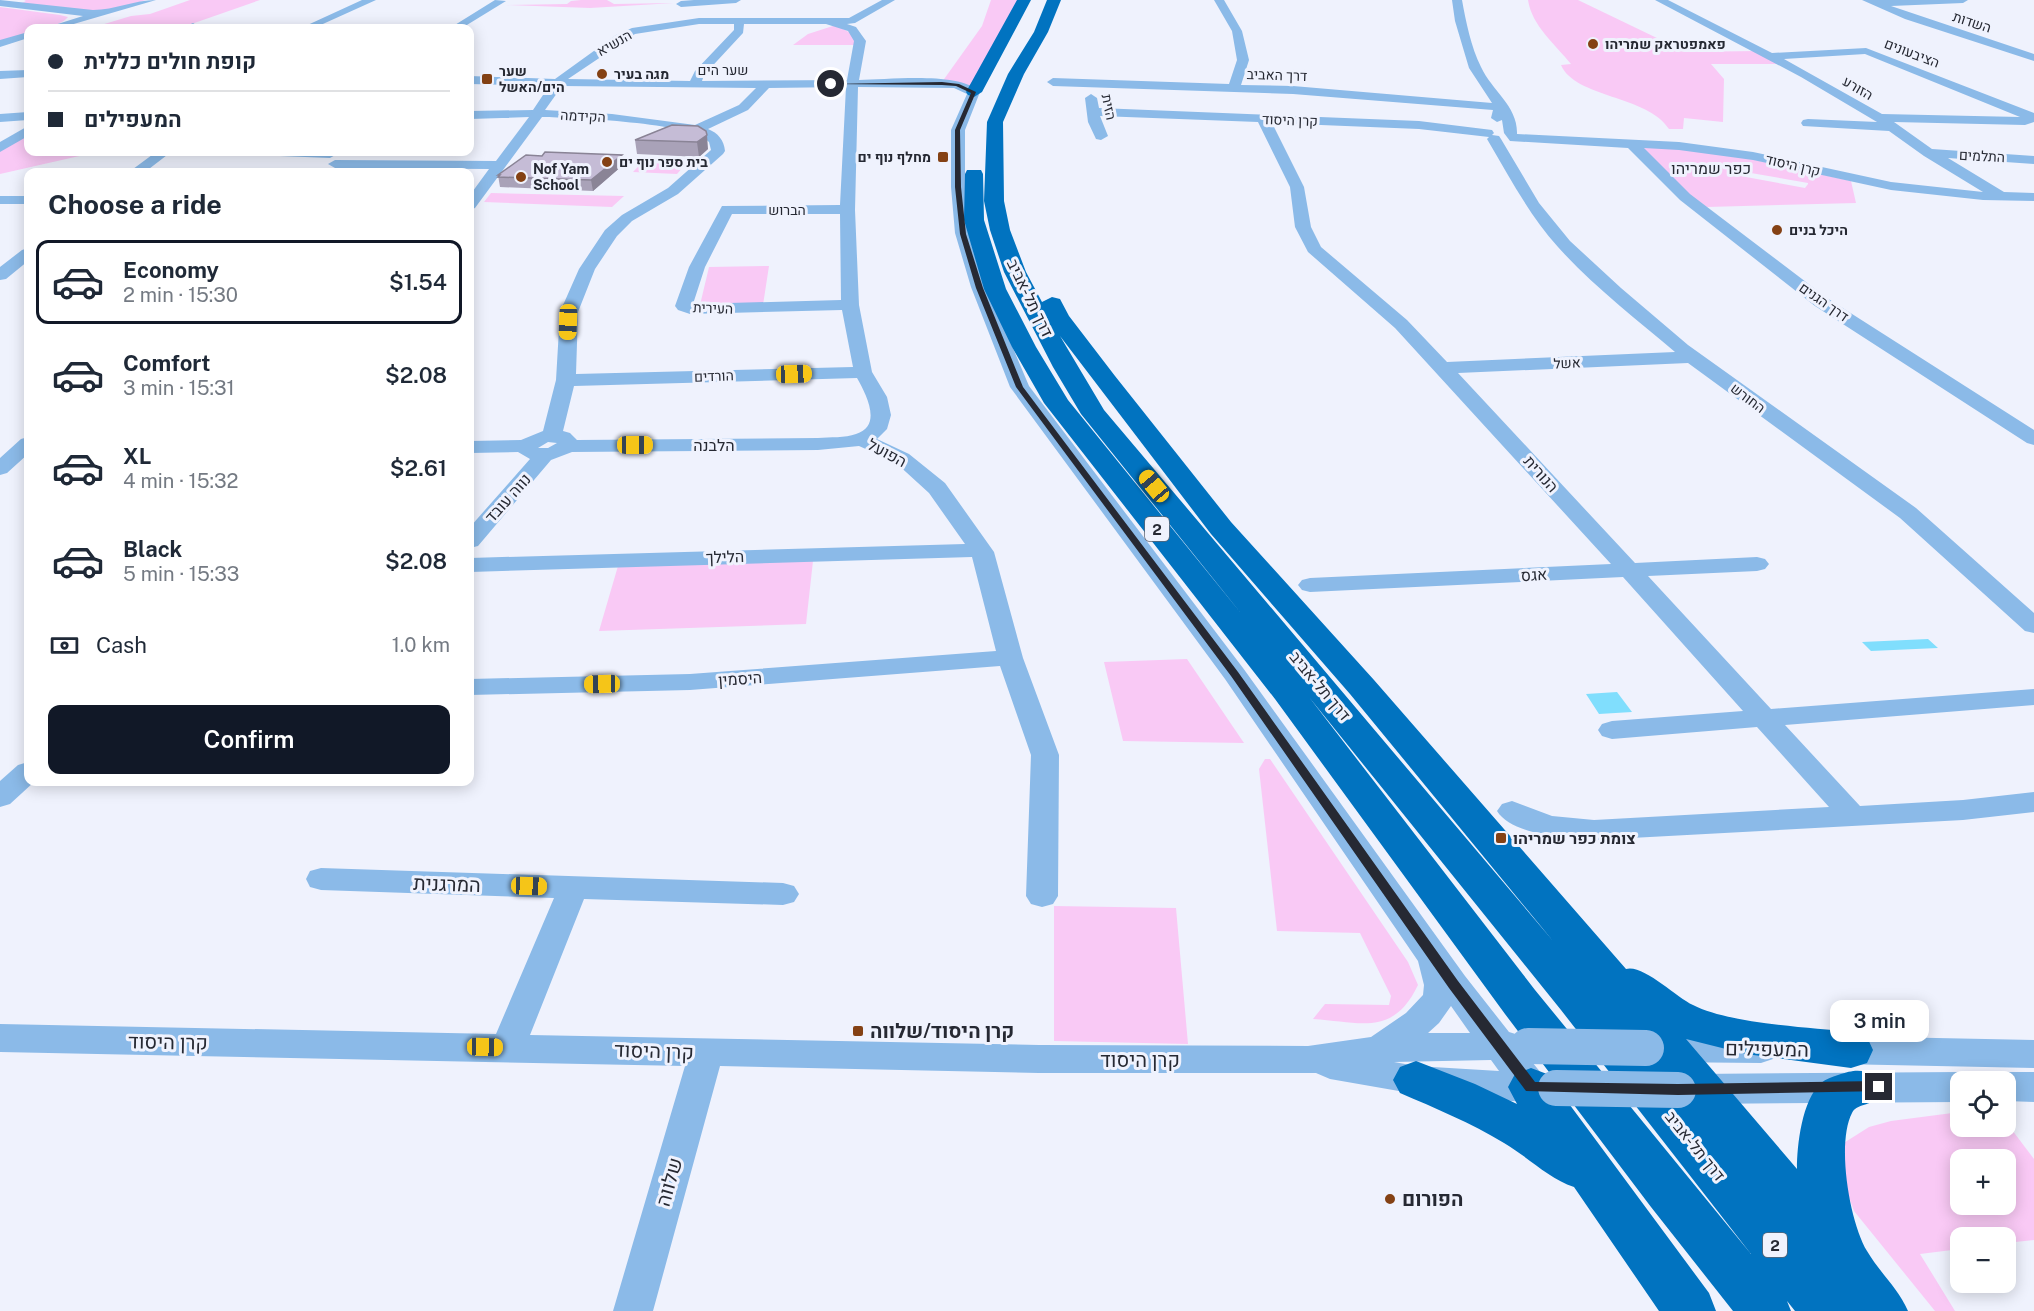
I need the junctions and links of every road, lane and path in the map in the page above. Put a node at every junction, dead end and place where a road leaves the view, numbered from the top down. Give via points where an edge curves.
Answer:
1 (151, 0) edge
2 (371, 0) edge
3 (500, 0) edge
4 (736, 0) edge
5 (890, 0) edge
6 (1024, 0) edge
7 (1033, 0) edge
8 (1054, 0) edge
9 (1219, 0) edge
10 (1457, 0) edge
11 (1660, 0) edge
12 (1963, 0) edge
13 (5, 2) edge
14 (679, 2) edge
15 (1871, 2) edge
16 (73, 13) junction
17 (107, 13) junction
18 (739, 20) junction
19 (687, 22) junction
20 (67, 23) junction
21 (64, 24) edge
22 (315, 24) edge
23 (461, 24) edge
24 (851, 25) junction
25 (24, 36) edge
26 (24, 42) edge
27 (3, 43) edge
28 (1772, 56) junction
29 (2034, 58) edge
30 (24, 74) edge
31 (0, 75) edge
32 (474, 80) edge
33 (1053, 82) dead end
34 (557, 84) junction
35 (765, 84) junction
36 (852, 84) junction
37 (1091, 84) junction
38 (694, 85) junction
39 (1234, 89) junction
40 (974, 92) junction
41 (1500, 107) junction
42 (1093, 112) junction
43 (538, 114) junction
44 (474, 115) edge
45 (24, 116) edge
46 (0, 118) edge
47 (1879, 118) junction
48 (1263, 119) junction
49 (2034, 120) edge
50 (1806, 122) dead end
51 (1893, 127) junction
52 (696, 129) junction
53 (24, 132) edge
54 (1500, 135) junction
55 (1101, 136) dead end
56 (1631, 143) junction
57 (3, 144) edge
58 (1929, 153) junction
59 (158, 156) edge
60 (309, 156) edge
61 (330, 159) edge
62 (995, 160) junction
63 (2034, 160) edge
64 (500, 165) junction
65 (142, 168) edge
66 (2002, 196) junction
67 (474, 197) edge
68 (0, 200) edge
69 (24, 200) edge
70 (2030, 203) edge
71 (727, 209) joint
72 (847, 210) junction
73 (0, 251) edge
74 (24, 252) edge
75 (24, 255) edge
76 (0, 275) edge
77 (850, 306) junction
78 (1692, 357) junction
79 (1442, 369) junction
80 (863, 372) junction
81 (566, 380) junction
82 (2034, 439) edge
83 (862, 440) junction
84 (548, 445) junction
85 (24, 447) edge
86 (474, 447) edge
87 (0, 449) edge
88 (24, 449) edge
89 (0, 469) edge
90 (474, 536) edge
91 (980, 550) junction
92 (1757, 564) dead end
93 (474, 565) edge
94 (1629, 571) junction
95 (1310, 585) dead end
96 (2034, 626) edge
97 (1010, 658) junction
98 (474, 687) edge
99 (2034, 698) edge
100 (1763, 719) junction
101 (1612, 730) dead end
102 (24, 775) edge
103 (0, 797) edge
104 (2034, 802) edge
105 (1512, 811) dead end
106 (1853, 816) junction
107 (321, 879) dead end
108 (573, 888) junction
109 (783, 894) dead end
110 (1042, 896) dead end
111 (1576, 940) junction
112 (1431, 953) junction
113 (0, 1038) edge
114 (508, 1047) junction
115 (1377, 1052) junction
116 (706, 1053) junction
117 (2034, 1054) edge
118 (1308, 1060) junction
119 (1528, 1067) junction
120 (1673, 1069) junction
121 (1854, 1069) junction
122 (1416, 1080) junction
123 (1950, 1085) edge
124 (2016, 1087) edge
125 (2034, 1087) edge
126 (1603, 1190) junction
127 (1845, 1263) junction
128 (633, 1311) edge
129 (1690, 1311) edge
130 (1765, 1311) edge
131 (1827, 1311) edge
132 (1882, 1311) edge

1 - 17 street
2 - 22 street
3 - 23 street
4 - 14 street
5 - 24 street
6 - 40 highway
7 - 130 highway, דרך תל-אביב / 2 via 976,120 973,164 974,220 995,289 1024,347 1057,403 1287,692 1541,1029
8 - 62 highway, דרך תל-אביב / 2 via 995,122
9 - 39 street via 1237,31 1243,60
10 - 41 street, החורש via 1475,69
11 - 28 street, הזורע
12 - 15 street
13 - 16 street
14 - 19 street
15 - 29 street, השדות
16 - 17 street
16 - 20 street via 78,18
17 - 20 street
18 - 19 street, הנשיא
18 - 24 street, הנשיא
18 - 38 street via 740,31 699,74
19 - 34 street, הנשיא via 654,26 620,37
20 - 21 street
24 - 36 street, הפועל via 860,41
25 - 27 street
26 - 27 street
28 - 47 street, הזורע
28 - 49 street, הציבעונים via 1866,51
30 - 31 street
32 - 34 street, שער הים
33 - 37 street, דרך האביב
34 - 38 street, שער הים
34 - 43 street, הנשיא via 540,105
35 - 36 street, שער הים
35 - 38 street, שער הים
35 - 52 street via 745,108
36 - 40 street, שער הים via 942,83
36 - 72 street, הפועל
37 - 39 street, דרך האביב
37 - 42 street, הזית
39 - 41 street, דרך האביב
40 - 112 street via 958,130 963,234 979,288 1020,387 1234,674
41 - 54 street, החורש via 1508,114
42 - 48 street, קרן היסוד
42 - 55 street, הזית
43 - 44 street, הקידמה
43 - 52 street, הקידמה via 627,119
43 - 64 street, הנשיא
45 - 46 street
47 - 49 street
47 - 51 street, הזורע
48 - 54 street, קרן היסוד via 1419,126
48 - 79 street, הנורית via 1297,187 1302,227 1314,249 1383,307
50 - 51 street
51 - 58 street, הזורע
52 - 81 street via 711,135 718,151 673,191 627,218 611,233 587,269 569,312
53 - 57 street
54 - 56 street, קרן היסוד
54 - 78 street, החורש via 1533,205 1564,244
56 - 66 street, קרן היסוד via 1753,156 1891,186
56 - 82 street, דרך הגנים via 1685,197 1821,302
58 - 63 street, התלמים
58 - 66 street, הזורע
59 - 65 street
60 - 61 street
61 - 64 street
62 - 111 highway via 1033,264 1058,317 1221,528 1362,687
62 - 131 highway, דרך תל-אביב / 2 via 994,201 1015,272 1094,414 1576,998
64 - 67 street, הנשיא
66 - 70 street, קרן היסוד
68 - 69 street
71 - 72 street, הברוש
71 - 77 street, העירית via 697,267 684,306
72 - 77 street, הפועל
73 - 74 street
75 - 76 street
77 - 80 street, הפועל
78 - 79 street, אשל
78 - 96 street, החורש via 1908,513
79 - 94 street, הנורית
80 - 81 street, הורדים
80 - 83 street, הפועל via 878,397 881,415 877,429
81 - 84 street
83 - 84 street, הלבנה via 818,444
83 - 91 street, הפועל via 903,458 937,488
84 - 86 street, הלבנה
84 - 90 street, נווה עובד
85 - 87 street
88 - 89 street
91 - 93 street, הלילך
91 - 97 street, הפועל
92 - 94 street, אגס
94 - 95 street, אגס
94 - 100 street, הנורית
97 - 98 street, היסמין via 690,682
97 - 110 street, הפועל via 1045,756
99 - 100 street
100 - 101 street
100 - 106 street, הנורית
102 - 103 street
104 - 106 street
105 - 106 street via 1533,823 1558,829 1594,830
107 - 108 street, המרגנית
108 - 109 street, המרגנית
108 - 114 street
111 - 120 highway
111 - 121 highway via 1660,1007 1686,1022
112 - 115 street via 1441,985 1439,998 1425,1017
112 - 119 street
113 - 114 street, קרן היסוד
114 - 116 street, קרן היסוד
115 - 118 street, קרן היסוד
115 - 119 street, קרן היסוד via 1400,1047
116 - 118 street, קרן היסוד
116 - 128 street, שלווה
117 - 121 street, המעפילים
118 - 122 street, קרן היסוד
119 - 120 street, המעפילים, bridge
119 - 120 street, המעפילים, bridge
119 - 122 street, קרן היסוד
119 - 126 highway
120 - 121 street, המעפילים
120 - 121 street, המעפילים
120 - 127 highway
121 - 123 street, המעפילים
121 - 127 highway via 1830,1108 1821,1148 1820,1174
122 - 126 highway via 1473,1102 1506,1120
124 - 125 street
126 - 129 highway
127 - 132 highway

